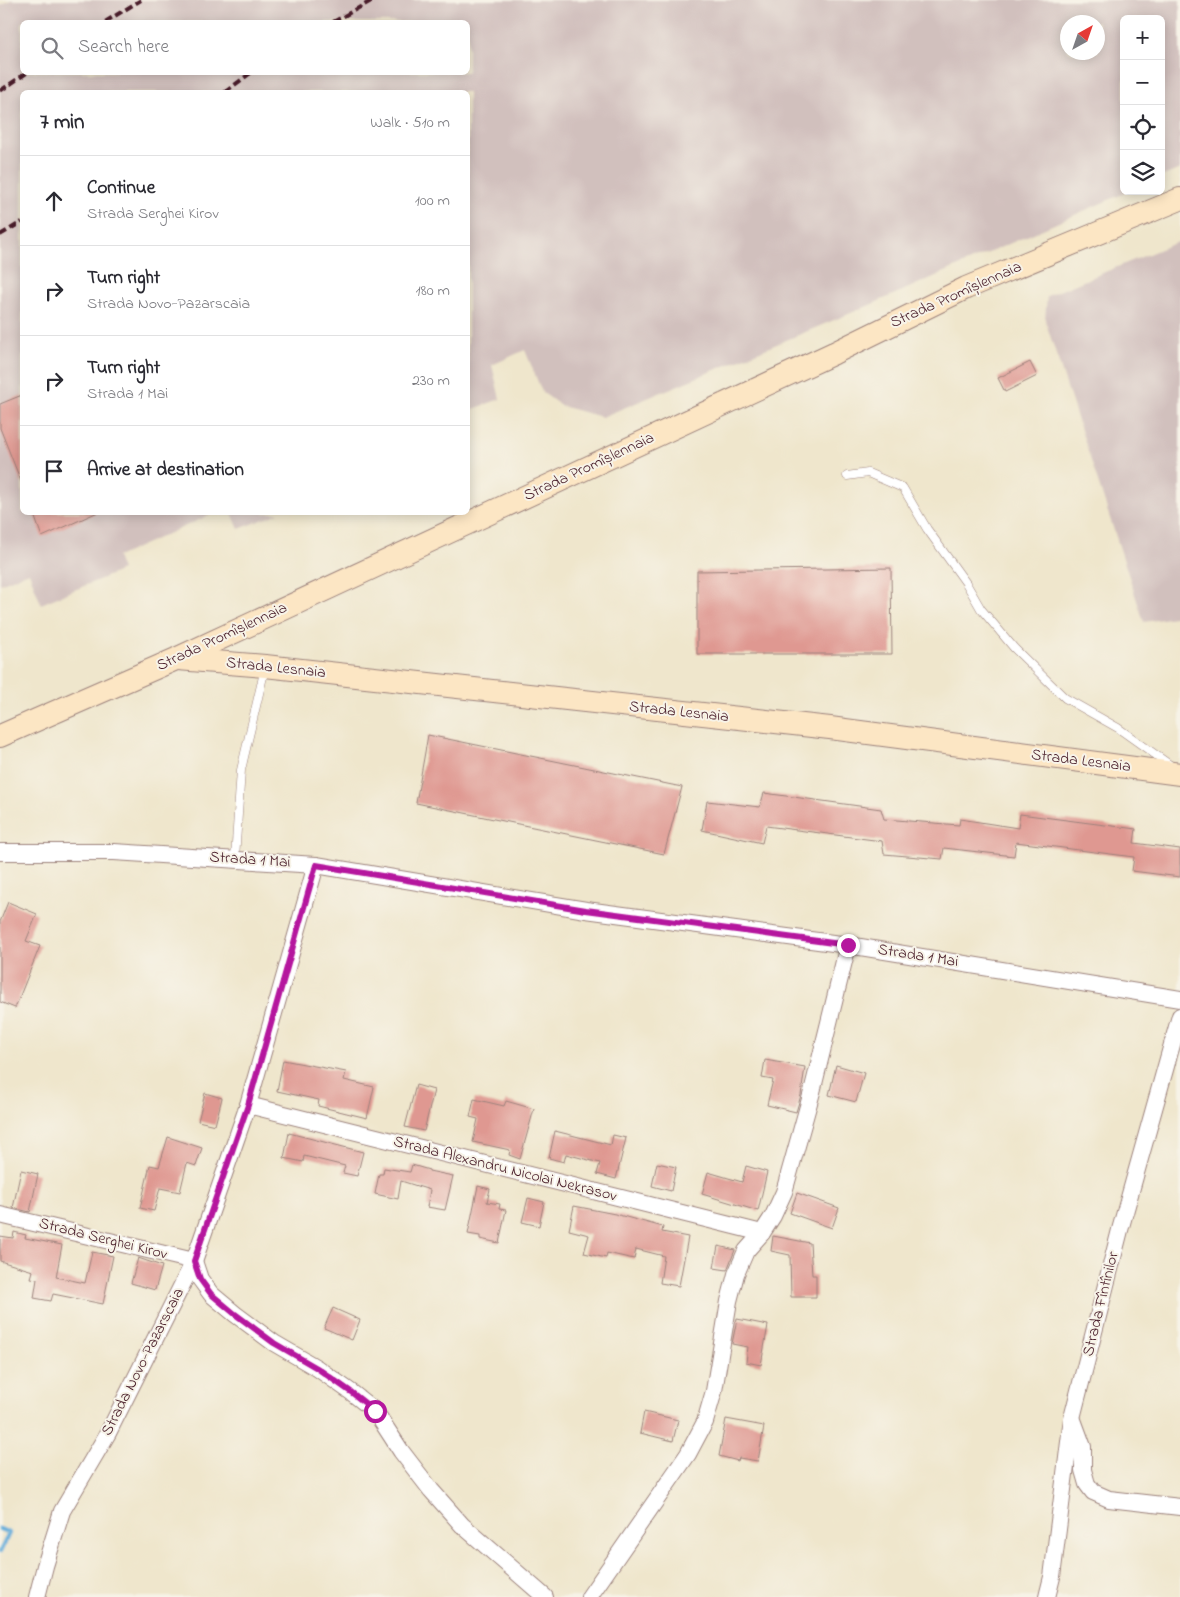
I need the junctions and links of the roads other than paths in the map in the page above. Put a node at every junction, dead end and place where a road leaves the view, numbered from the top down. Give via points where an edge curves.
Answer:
1 (1180, 199) edge
2 (847, 476) dead end
3 (176, 659) junction
4 (265, 666) junction
5 (0, 736) edge
6 (1180, 773) edge
7 (0, 852) edge
8 (235, 858) junction
9 (316, 865) junction
10 (848, 945) junction
11 (1180, 999) edge
12 (1180, 1016) edge
13 (248, 1105) junction
14 (0, 1215) edge
15 (762, 1233) junction
16 (194, 1261) junction
17 (1072, 1418) junction
18 (1180, 1507) edge
19 (39, 1597) edge
20 (545, 1597) edge
21 (590, 1597) edge
22 (1047, 1597) edge

1 - 3 street, Strada Promîșlennaia via 966,288 825,357
2 - 6 lane via 868,473 903,488 980,609 1014,648 1065,698 1118,728
3 - 4 street, Strada Lesnaia
3 - 5 street, Strada Promîșlennaia
4 - 6 street, Strada Lesnaia via 830,728
4 - 8 lane via 241,770
7 - 8 street, Strada 1 Mai via 114,852
8 - 9 street, Strada 1 Mai
9 - 10 street, Strada 1 Mai via 586,910
9 - 13 street, Strada Novo-Pazarscaia
10 - 11 street, Strada 1 Mai
10 - 15 street via 784,1192
12 - 17 street, Strada Fîntînilor
13 - 15 street, Strada Alexandru Nicolai Nekrasov
13 - 16 street, Strada Novo-Pazarscaia
14 - 16 street, Strada Serghei Kirov
15 - 21 street via 746,1251 736,1274 705,1422 688,1454
16 - 19 street, Strada Novo-Pazarscaia via 108,1433 62,1511
16 - 20 street via 200,1279 211,1294 235,1314 375,1411 401,1452 462,1525
17 - 18 street via 1083,1447 1083,1470 1093,1492 1109,1499
17 - 22 street, Strada Fîntînilor

